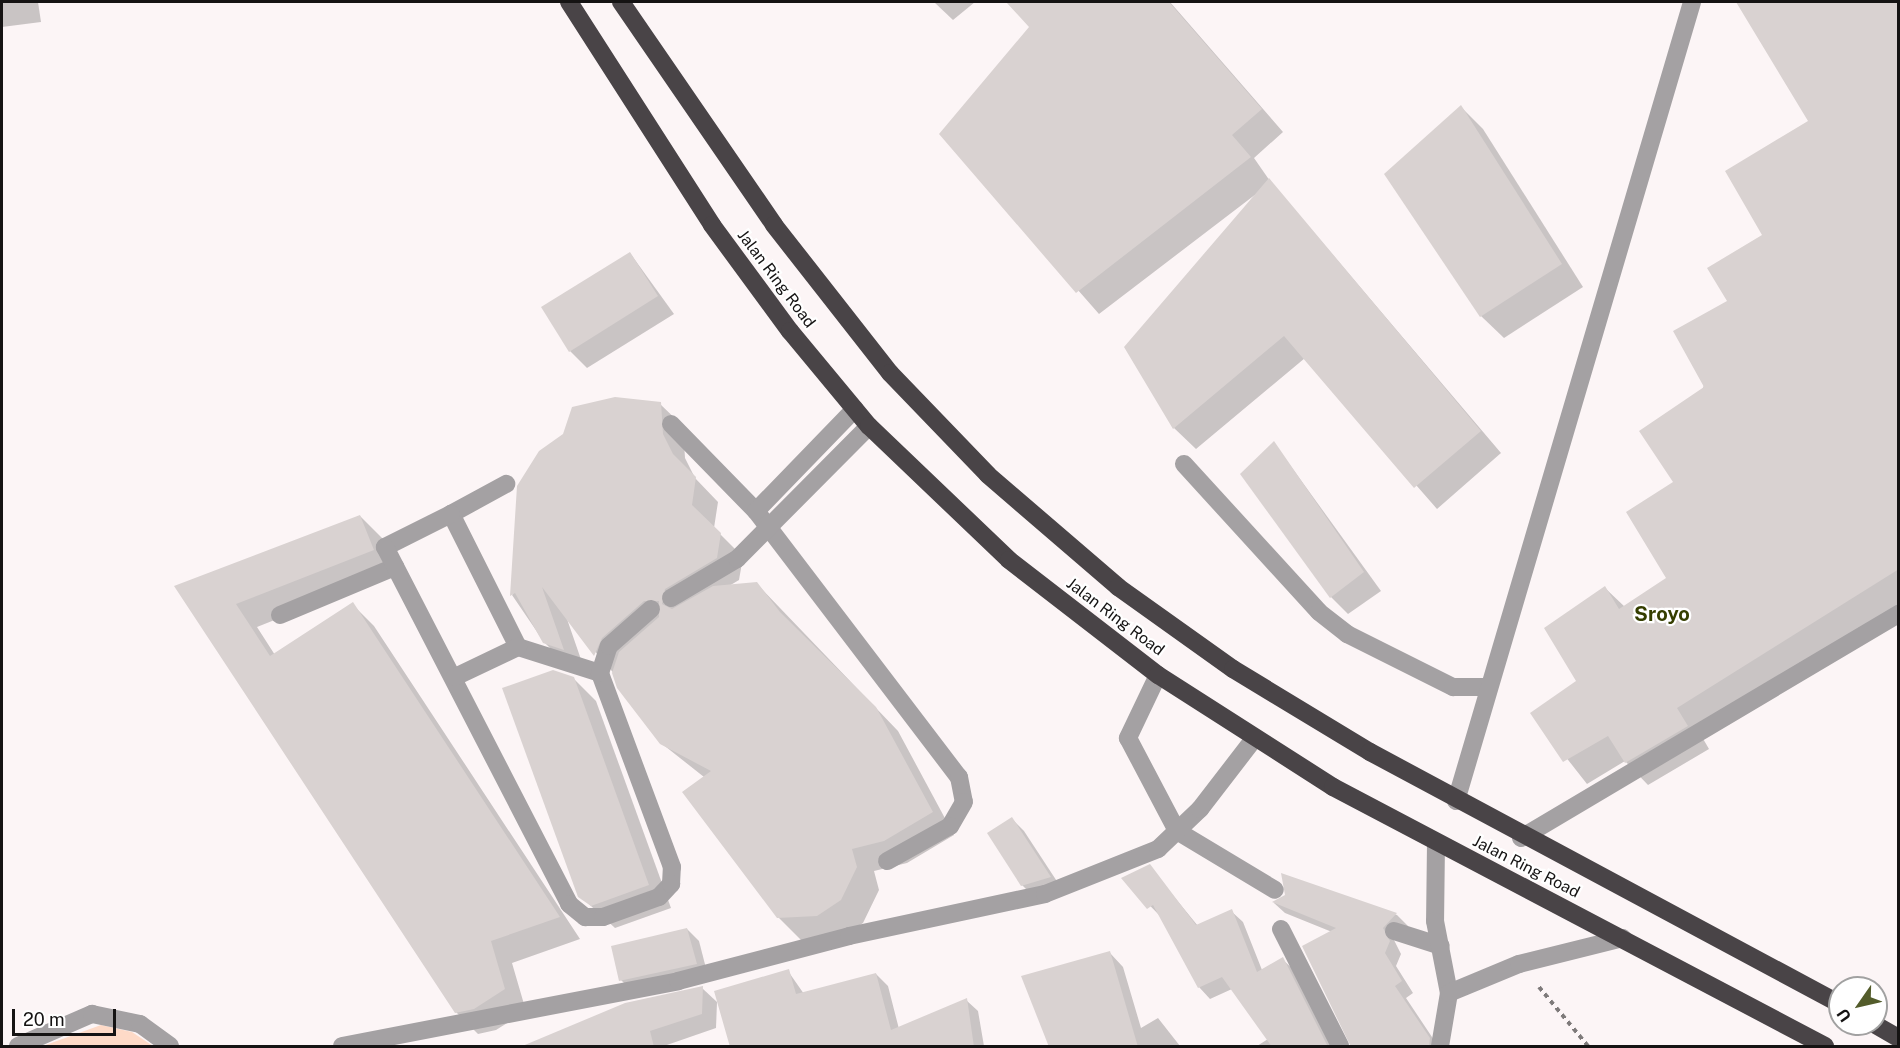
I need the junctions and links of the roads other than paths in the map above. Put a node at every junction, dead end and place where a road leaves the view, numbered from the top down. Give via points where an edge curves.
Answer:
1 (569, 2) edge
2 (621, 2) edge
3 (1692, 2) edge
4 (855, 409) junction
5 (671, 424) dead end
6 (869, 426) junction
7 (1184, 464) dead end
8 (506, 484) dead end
9 (756, 511) junction
10 (451, 514) junction
11 (767, 528) junction
12 (394, 567) junction
13 (671, 598) dead end
14 (651, 609) dead end
15 (1899, 614) edge
16 (280, 615) dead end
17 (518, 647) junction
18 (600, 673) junction
19 (1158, 675) junction
20 (455, 677) junction
21 (1489, 687) junction
22 (1254, 739) junction
23 (1456, 801) junction
24 (1177, 831) junction
25 (1521, 838) junction
26 (1436, 843) junction
27 (887, 861) dead end
28 (1275, 890) dead end
29 (1281, 929) dead end
30 (1394, 931) dead end
31 (1623, 939) junction
32 (1441, 946) junction
33 (1449, 993) junction
34 (1828, 998) edge
35 (446, 1038) edge
36 (18, 1047) edge
37 (170, 1047) edge
38 (342, 1047) edge
39 (1340, 1047) edge
40 (1440, 1047) edge
41 (1825, 1047) edge

1 - 4 highway, Jalan Ring Road via 712,225
2 - 23 highway, Jalan Ring Road via 837,309 988,475 1177,631 1294,708
3 - 21 street
4 - 6 highway, Jalan Ring Road
4 - 9 street
5 - 9 street
6 - 11 street
6 - 19 highway, Jalan Ring Road via 1009,560
7 - 21 street via 1319,612 1347,634 1453,687
8 - 10 street
9 - 11 street
10 - 12 street via 385,547
10 - 17 street
11 - 13 street via 718,574
11 - 27 street via 959,777 964,802 950,826
12 - 16 street
12 - 20 street
14 - 18 street via 609,646
15 - 25 street
17 - 18 street
17 - 20 street
18 - 20 street via 672,867 671,884 659,897 603,917 585,917 569,904
19 - 22 highway, Jalan Ring Road
19 - 24 street via 1128,738
21 - 23 street
22 - 24 street
22 - 26 highway, Jalan Ring Road
23 - 25 highway, Jalan Ring Road
24 - 28 street
24 - 35 street via 1158,849 1045,894 849,936
25 - 34 highway, Jalan Ring Road
26 - 31 highway, Jalan Ring Road
26 - 32 street via 1435,921
29 - 39 street
30 - 32 street
31 - 33 street via 1520,964
31 - 41 highway, Jalan Ring Road
32 - 33 street
33 - 40 street
35 - 38 street
36 - 37 street via 92,1014 140,1024

